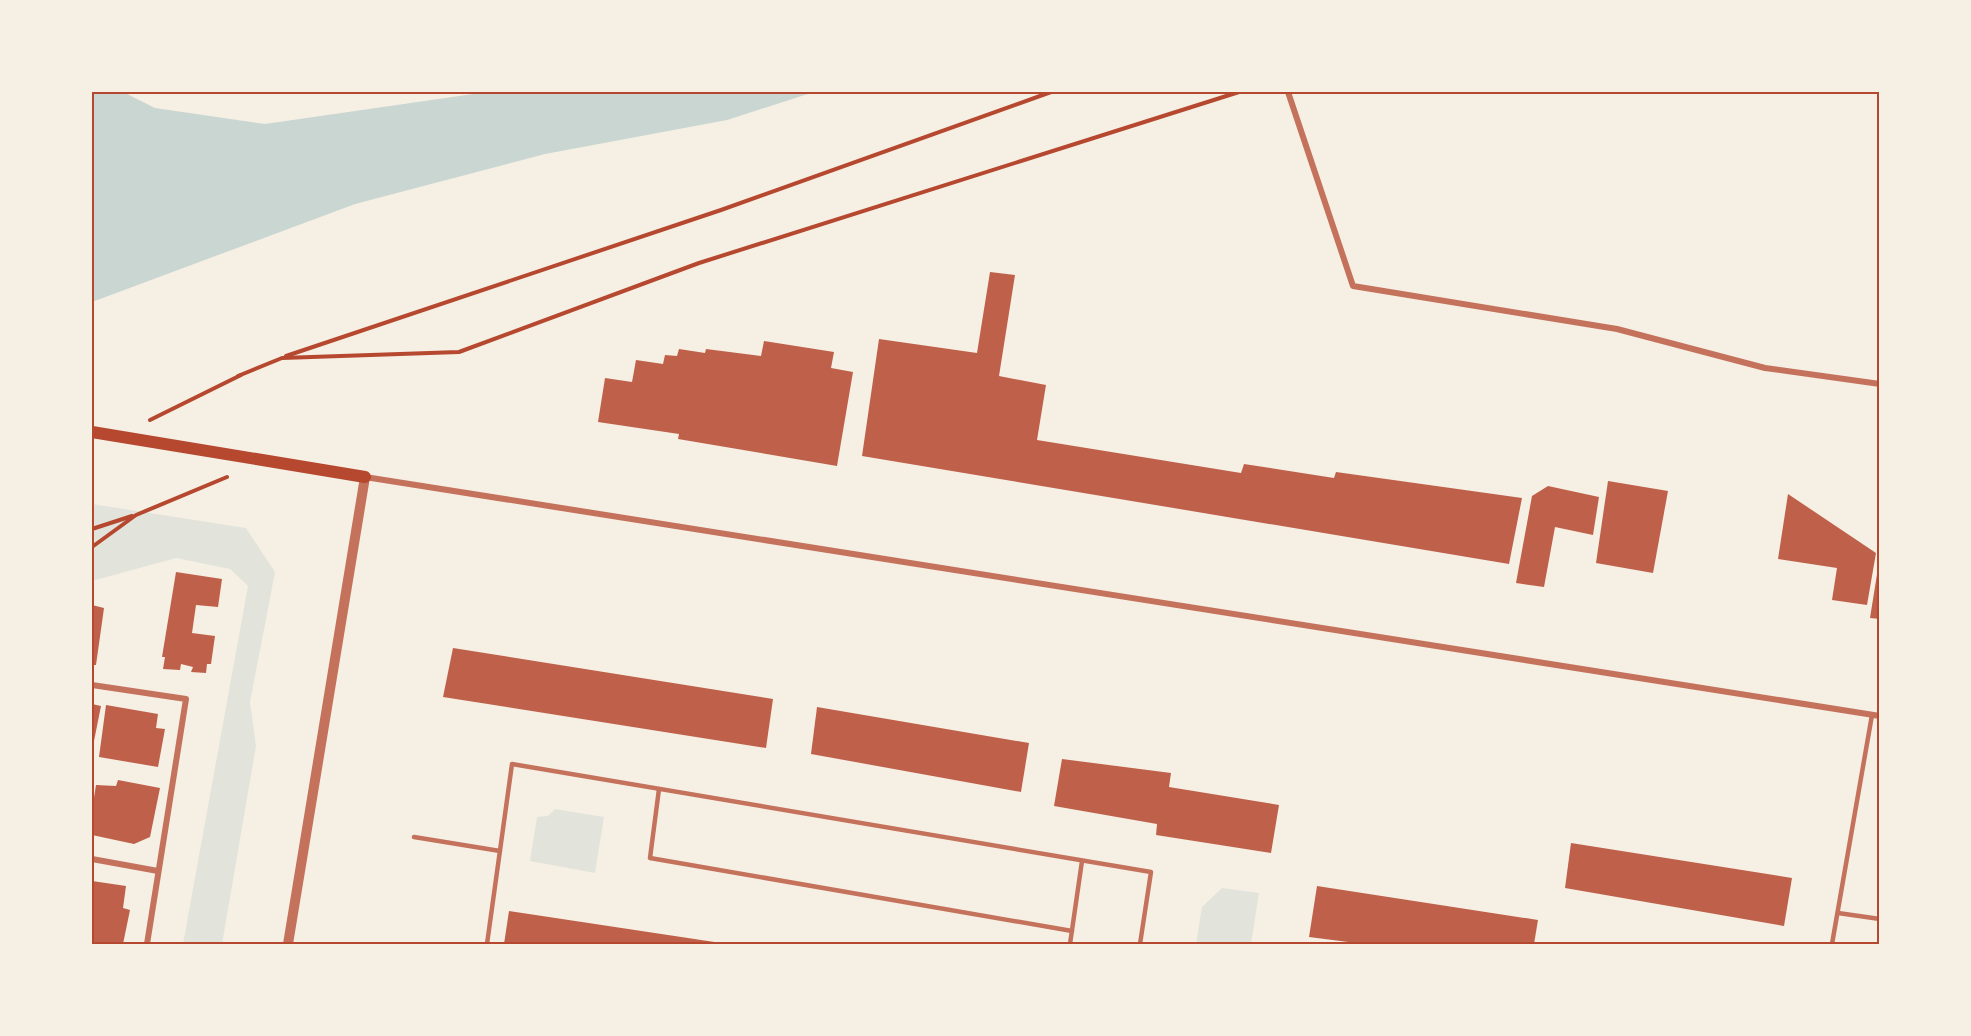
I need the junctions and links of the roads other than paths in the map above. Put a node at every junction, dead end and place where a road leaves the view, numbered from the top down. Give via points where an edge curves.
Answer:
1 (1288, 92) edge
2 (1880, 384) edge
3 (92, 432) edge
4 (365, 477) junction
5 (92, 685) edge
6 (1872, 715) junction
7 (1880, 716) edge
8 (659, 789) junction
9 (414, 837) dead end
10 (500, 851) junction
11 (92, 859) edge
12 (1083, 861) junction
13 (158, 871) junction
14 (1838, 913) junction
15 (1880, 919) edge
16 (1072, 931) junction
17 (147, 945) edge
18 (288, 945) edge
19 (487, 945) edge
20 (1070, 945) edge
21 (1140, 945) edge
22 (1832, 945) edge

1 - 2 street via 1353,286 1617,329 1765,368
3 - 4 main road
4 - 6 street
4 - 18 street
5 - 13 street via 186,699
6 - 7 street
6 - 14 lane
8 - 10 lane via 512,764
8 - 12 lane
8 - 16 lane via 650,858
9 - 10 lane
10 - 19 lane
11 - 13 street
12 - 16 lane
12 - 21 lane via 1151,872
13 - 17 street
14 - 15 lane
14 - 22 lane
16 - 20 lane

